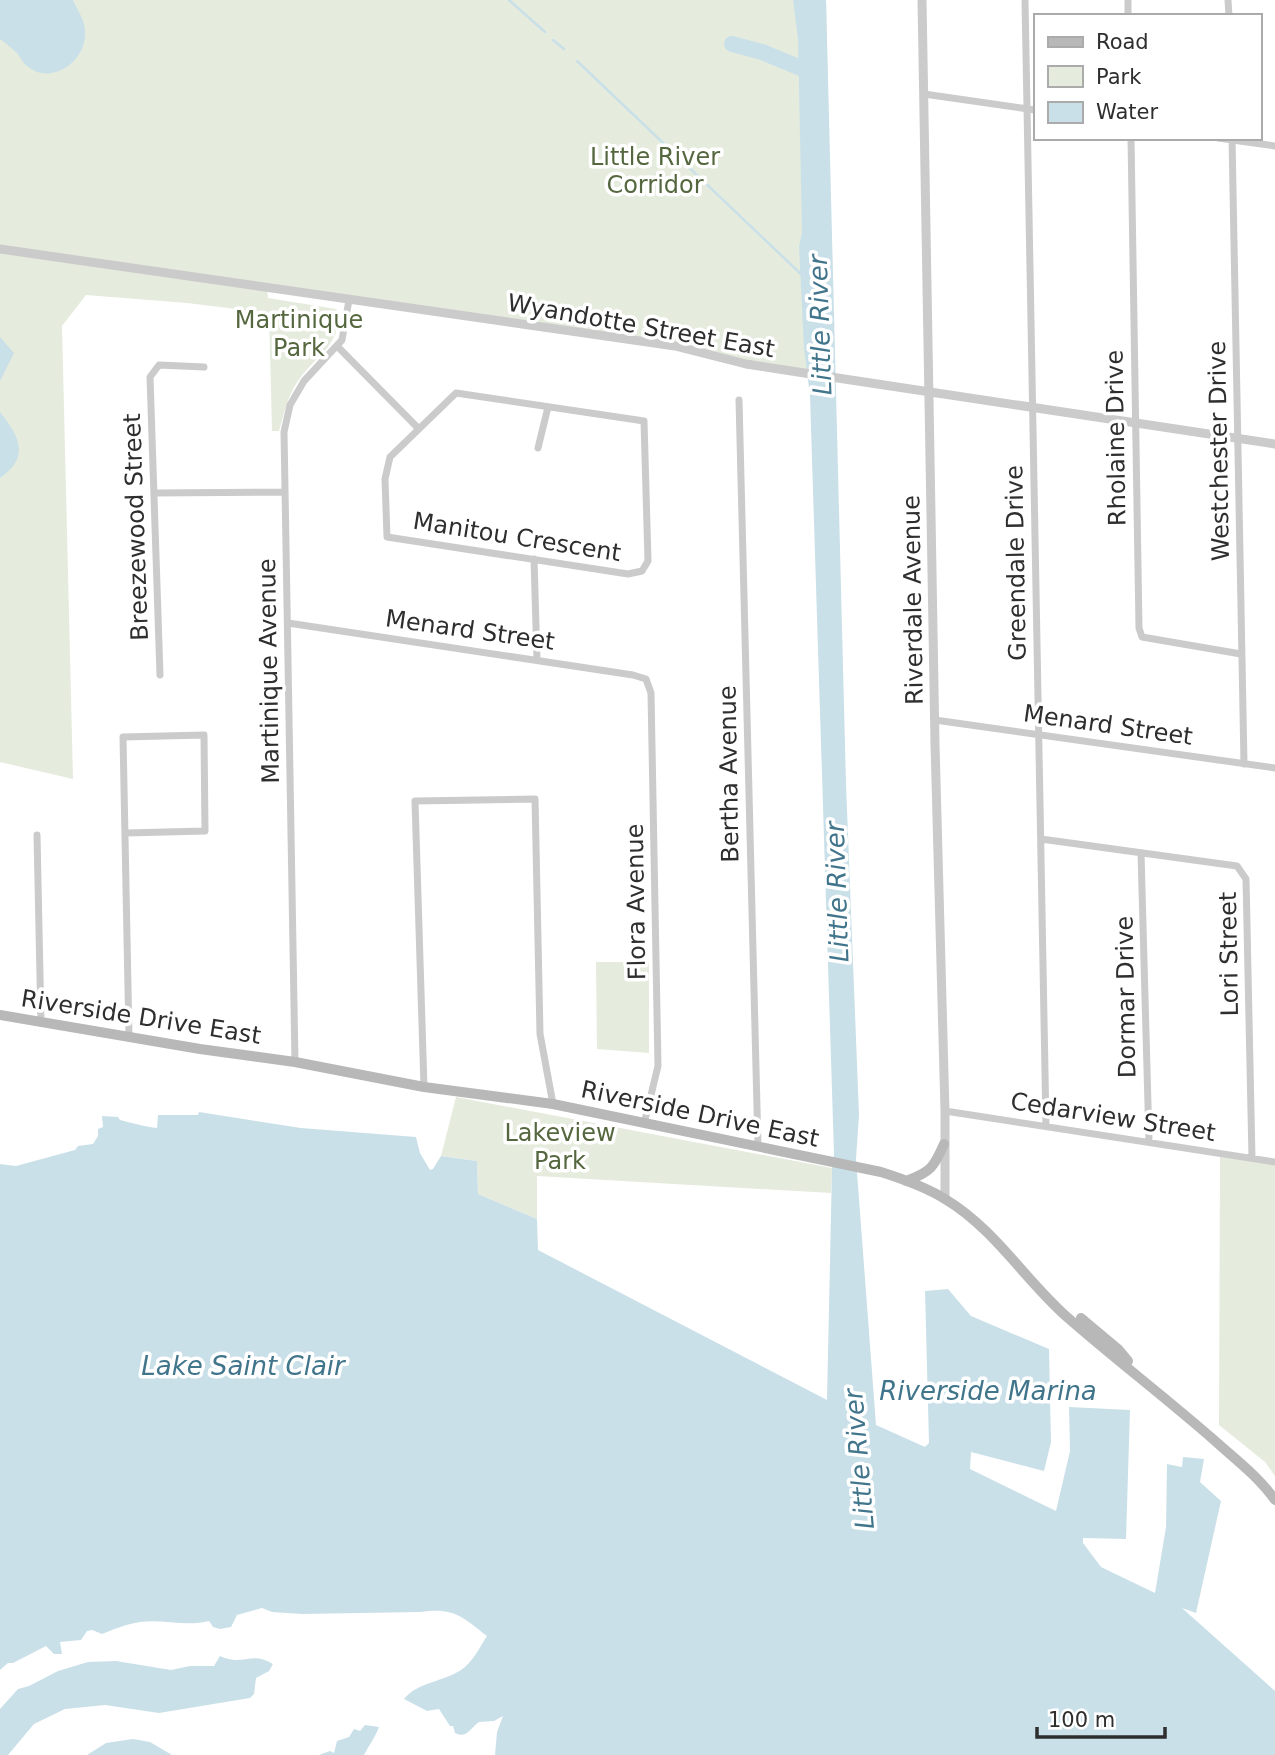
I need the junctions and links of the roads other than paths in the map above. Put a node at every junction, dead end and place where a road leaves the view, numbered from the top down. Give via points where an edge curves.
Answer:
1 (922, 0) edge
2 (1025, 0) edge
3 (924, 94) junction
4 (1031, 109) edge
5 (1131, 140) edge
6 (1233, 140) edge
7 (1239, 140) edge
8 (1275, 146) edge
9 (0, 249) edge
10 (349, 300) junction
11 (338, 347) junction
12 (205, 367) dead end
13 (929, 393) junction
14 (739, 400) dead end
15 (548, 407) junction
16 (1032, 408) junction
17 (1136, 424) junction
18 (418, 428) junction
19 (1237, 438) junction
20 (1275, 444) edge
21 (538, 448) dead end
22 (284, 492) junction
23 (155, 493) junction
24 (534, 559) junction
25 (288, 623) junction
26 (1241, 654) junction
27 (537, 659) junction
28 (160, 675) dead end
29 (646, 680) joint
30 (935, 720) junction
31 (1039, 734) junction
32 (1244, 764) junction
33 (1275, 768) edge
34 (126, 833) junction
35 (37, 835) dead end
36 (1041, 839) junction
37 (1141, 853) junction
38 (0, 1015) edge
39 (41, 1023) junction
40 (129, 1037) junction
41 (295, 1062) junction
42 (424, 1087) junction
43 (553, 1104) junction
44 (945, 1111) junction
45 (644, 1124) junction
46 (1046, 1126) junction
47 (1149, 1141) junction
48 (944, 1144) junction
49 (758, 1147) junction
50 (1252, 1158) junction
51 (1275, 1162) edge
52 (906, 1181) junction
53 (945, 1198) junction
54 (1081, 1318) dead end
55 (1144, 1380) junction
56 (1275, 1500) edge

1 - 3 street, Riverdale Avenue
2 - 4 street, Greendale Drive
3 - 4 street
3 - 13 street, Riverdale Avenue
4 - 16 street, Greendale Drive
5 - 17 street, Rholaine Drive
6 - 19 street, Westchester Drive
7 - 8 street
9 - 10 street, Wyandotte Street East
10 - 11 street
10 - 13 street, Wyandotte Street East via 675,346 746,363
11 - 18 street
11 - 22 street, Martinique Avenue via 304,381 290,405 284,432
12 - 23 street, Breezewood Street via 159,365 150,377
13 - 16 street, Wyandotte Street East
13 - 30 street, Riverdale Avenue
14 - 49 street, Bertha Avenue
15 - 18 street, Manitou Crescent via 456,393
15 - 21 street
15 - 24 street, Manitou Crescent via 643,421 648,562 642,571 628,574
16 - 17 street, Wyandotte Street East
16 - 31 street, Greendale Drive
17 - 19 street, Wyandotte Street East
17 - 26 street, Rholaine Drive via 1142,637
18 - 24 street, Manitou Crescent via 390,457 385,479 387,537
19 - 20 street, Wyandotte Street East
19 - 26 street, Westchester Drive
22 - 23 street
22 - 25 street, Martinique Avenue
23 - 28 street, Breezewood Street
24 - 27 street
25 - 27 street, Menard Street
25 - 41 street, Martinique Avenue
26 - 32 street, Westchester Drive
27 - 29 street, Menard Street
29 - 45 street, Flora Avenue via 651,693 658,1066
30 - 31 street, Menard Street
30 - 44 street, Riverdale Avenue
31 - 32 street, Menard Street
31 - 36 street, Greendale Drive
32 - 33 street, Menard Street
34 - 34 street via 205,831 204,735 123,737
34 - 40 street
35 - 39 street
36 - 37 street, Lori Street
36 - 46 street, Greendale Drive
37 - 47 street, Dormar Drive
37 - 50 street, Lori Street via 1237,866 1246,878
38 - 39 main road, Riverside Drive East
39 - 40 main road, Riverside Drive East
40 - 41 main road, Riverside Drive East
41 - 42 main road, Riverside Drive East
42 - 43 main road, Riverside Drive East
42 - 43 street via 415,801 535,799 540,1034
43 - 45 main road, Riverside Drive East
44 - 46 street, Cedarview Street
44 - 48 street, Riverdale Avenue
45 - 49 main road, Riverside Drive East
46 - 47 street, Cedarview Street
47 - 50 street, Cedarview Street
48 - 52 main road via 934,1166
48 - 53 street, Riverdale Avenue
49 - 52 main road, Riverside Drive East
50 - 51 street, Cedarview Street
52 - 53 main road, Riverside Drive East
53 - 55 main road, Riverside Drive East via 986,1229 1067,1317
54 - 55 main road via 1118,1349
55 - 56 main road, Riverside Drive East via 1240,1463

